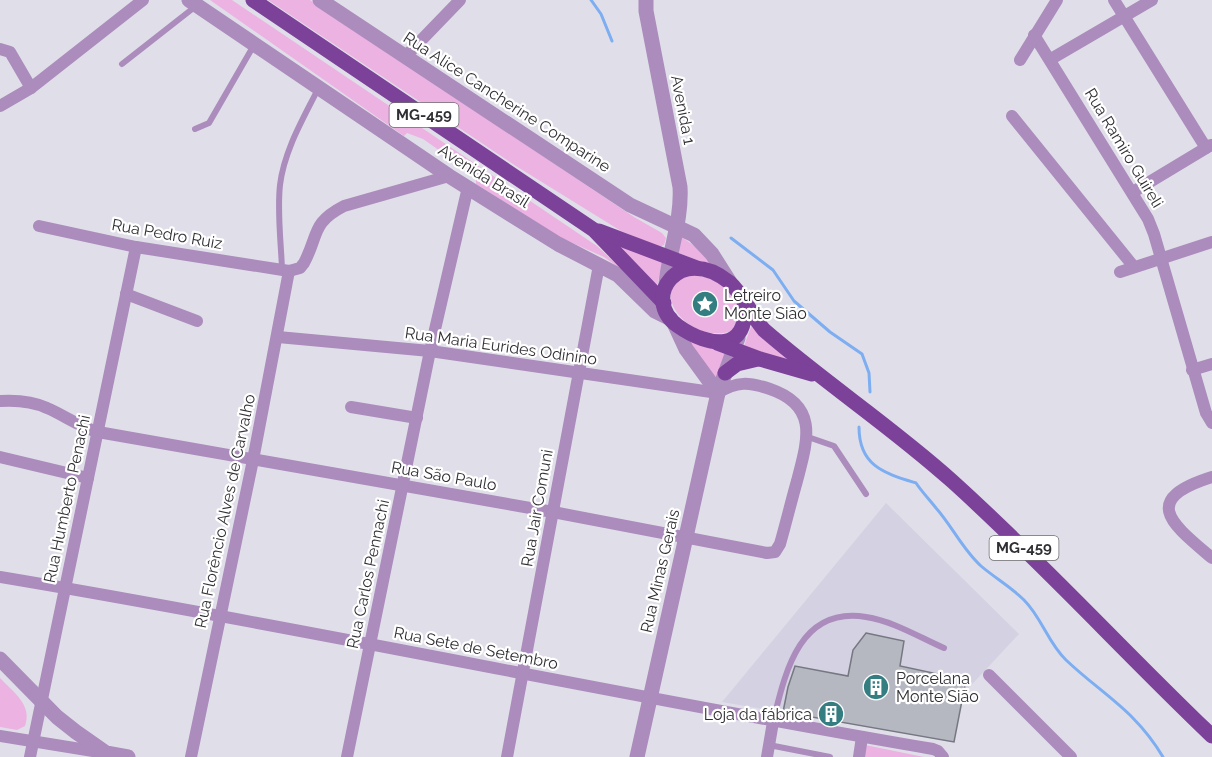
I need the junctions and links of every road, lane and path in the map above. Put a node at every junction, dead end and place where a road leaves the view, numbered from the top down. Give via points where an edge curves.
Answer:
1 (142, 0) edge
2 (253, 0) edge
3 (320, 0) edge
4 (460, 0) edge
5 (646, 0) edge
6 (1058, 0) edge
7 (1114, 0) edge
8 (1152, 0) edge
9 (193, 3) edge
10 (1124, 17) junction
11 (1034, 35) junction
12 (254, 45) junction
13 (0, 49) edge
14 (405, 57) junction
15 (1051, 59) junction
16 (1020, 60) dead end
17 (122, 64) dead end
18 (30, 88) junction
19 (318, 89) junction
20 (0, 106) edge
21 (1012, 116) dead end
22 (195, 129) dead end
23 (1209, 146) edge
24 (449, 176) junction
25 (468, 188) junction
26 (1133, 192) junction
27 (39, 226) dead end
28 (678, 227) junction
29 (594, 230) junction
30 (1212, 242) edge
31 (136, 247) junction
32 (670, 257) junction
33 (1162, 258) junction
34 (599, 265) junction
35 (1134, 267) junction
36 (697, 268) junction
37 (286, 270) junction
38 (1120, 272) dead end
39 (666, 284) junction
40 (730, 284) junction
41 (126, 294) junction
42 (744, 302) junction
43 (664, 303) junction
44 (198, 321) dead end
45 (673, 321) junction
46 (740, 333) junction
47 (278, 337) junction
48 (717, 343) junction
49 (734, 350) junction
50 (430, 351) junction
51 (760, 359) junction
52 (1212, 364) edge
53 (1192, 370) junction
54 (578, 373) junction
55 (725, 373) junction
56 (821, 377) junction
57 (718, 393) junction
58 (0, 401) edge
59 (351, 407) dead end
60 (417, 418) junction
61 (1212, 423) edge
62 (98, 432) junction
63 (808, 437) junction
64 (0, 458) edge
65 (253, 460) junction
66 (1212, 477) edge
67 (88, 478) junction
68 (404, 486) junction
69 (866, 494) dead end
70 (553, 512) junction
71 (686, 538) junction
72 (1212, 558) edge
73 (0, 577) edge
74 (65, 588) junction
75 (219, 616) junction
76 (370, 644) junction
77 (944, 648) dead end
78 (0, 659) edge
79 (523, 673) junction
80 (989, 675) dead end
81 (651, 697) junction
82 (42, 703) junction
83 (773, 722) junction
84 (0, 736) edge
85 (1212, 736) edge
86 (862, 737) junction
87 (34, 741) junction
88 (768, 751) edge
89 (106, 753) junction
90 (30, 757) edge
91 (128, 757) edge
92 (191, 757) edge
93 (347, 757) edge
94 (507, 757) edge
95 (637, 757) edge
96 (830, 757) edge
97 (859, 757) edge
98 (943, 757) edge
99 (1071, 757) edge

1 - 18 street
2 - 29 main road, MG-459
3 - 14 street, Rua Alice Cancherine Comparine
4 - 14 street
5 - 28 street, Avenida 1 via 680,187
6 - 11 street
7 - 10 street
8 - 10 street
9 - 12 street, Avenida Brasil
9 - 17 lane
10 - 15 street
10 - 23 street
11 - 15 street, Rua Ramiro Guireli
11 - 16 street
12 - 19 street, Avenida Brasil
12 - 22 lane via 209,123
13 - 18 street via 10,52
14 - 28 street, Rua Alice Cancherine Comparine via 630,205
15 - 26 street, Rua Ramiro Guireli
18 - 20 street
19 - 24 street, Avenida Brasil
19 - 37 lane via 282,173 279,202
21 - 35 street
23 - 26 street
24 - 25 street, Avenida Brasil
24 - 37 street via 332,212 317,228 304,263
25 - 34 street, Avenida Brasil
25 - 50 street, Rua Carlos Pennachi
26 - 33 street, Rua Ramiro Guireli
27 - 31 street, Rua Pedro Ruiz
28 - 32 street, Avenida 1
28 - 40 street, Rua Alice Cancherine Comparine via 706,245
29 - 32 main road, MG-459
29 - 43 main road, MG-459
30 - 33 street
31 - 37 street, Rua Pedro Ruiz
31 - 41 street, Rua Humberto Penachi
32 - 36 main road, MG-459
32 - 39 street, Avenida 1
33 - 35 street
33 - 53 street, Rua Ramiro Guireli
34 - 45 street, Avenida Brasil via 618,274 651,307
34 - 54 street, Rua Jair Comuni
35 - 38 street
36 - 39 main road via 682,269
36 - 40 main road, MG-459
37 - 47 street, Rua Florêncio Alves de Carvalho
39 - 43 main road, MG-459
40 - 42 main road, MG-459
41 - 44 street
41 - 62 street, Rua Humberto Penachi
42 - 46 main road via 746,313
42 - 56 main road, MG-459 via 764,330
43 - 45 main road, MG-459
45 - 48 main road, MG-459 via 700,338
45 - 57 street via 686,349
46 - 48 main road
46 - 49 street, Rua Minas Gerais
47 - 50 street, Rua Maria Eurides Odinino
47 - 65 street, Rua Florêncio Alves de Carvalho
48 - 49 main road, MG-459
49 - 51 main road, MG-459
49 - 55 street, Rua Minas Gerais
50 - 54 street, Rua Maria Eurides Odinino
50 - 60 street, Rua Carlos Pennachi
51 - 55 main road via 746,360
51 - 56 main road, MG-459
52 - 53 street
53 - 61 street, Rua Ramiro Guireli
54 - 57 street, Rua Maria Eurides Odinino
54 - 70 street, Rua Jair Comuni
55 - 57 street, Rua Minas Gerais
56 - 85 main road, MG-459 via 950,479 1011,535
57 - 63 street via 739,384 778,392 802,412
57 - 71 street, Rua Minas Gerais
58 - 62 street, Rua São Paulo via 38,405
59 - 60 street
60 - 68 street, Rua Carlos Pennachi
62 - 65 street, Rua São Paulo
62 - 67 street, Rua Humberto Penachi
63 - 69 lane via 834,446
63 - 71 street, Rua São Paulo via 775,552 767,554
64 - 67 street
65 - 68 street, Rua São Paulo
65 - 75 street, Rua Florêncio Alves de Carvalho
66 - 72 street via 1180,490 1169,506 1169,514 1179,530
67 - 74 street, Rua Humberto Penachi
68 - 70 street, Rua São Paulo
68 - 76 street, Rua Carlos Pennachi
70 - 71 street, Rua São Paulo
70 - 79 street, Rua Jair Comuni
71 - 81 street, Rua Minas Gerais
73 - 74 street, Rua Sete de Setembro
74 - 75 street, Rua Sete de Setembro
74 - 82 street, Rua Humberto Penachi
75 - 76 street, Rua Sete de Setembro
75 - 92 street, Rua Florêncio Alves de Carvalho
76 - 79 street, Rua Sete de Setembro
76 - 93 street, Rua Carlos Pennachi
77 - 83 lane via 866,616 828,621 809,632 797,649 784,675
78 - 82 street
79 - 81 street, Rua Sete de Setembro
79 - 94 street, Rua Jair Comuni
80 - 99 street
81 - 83 street, Rua Sete de Setembro
81 - 95 street, Rua Minas Gerais
82 - 87 street, Rua Humberto Penachi
82 - 89 street
83 - 86 street, Rua Sete de Setembro
83 - 88 street
84 - 87 street
86 - 97 street
86 - 98 street, Rua Sete de Setembro via 933,749
87 - 89 street
87 - 90 street, Rua Humberto Penachi
88 - 96 lane
89 - 91 street

